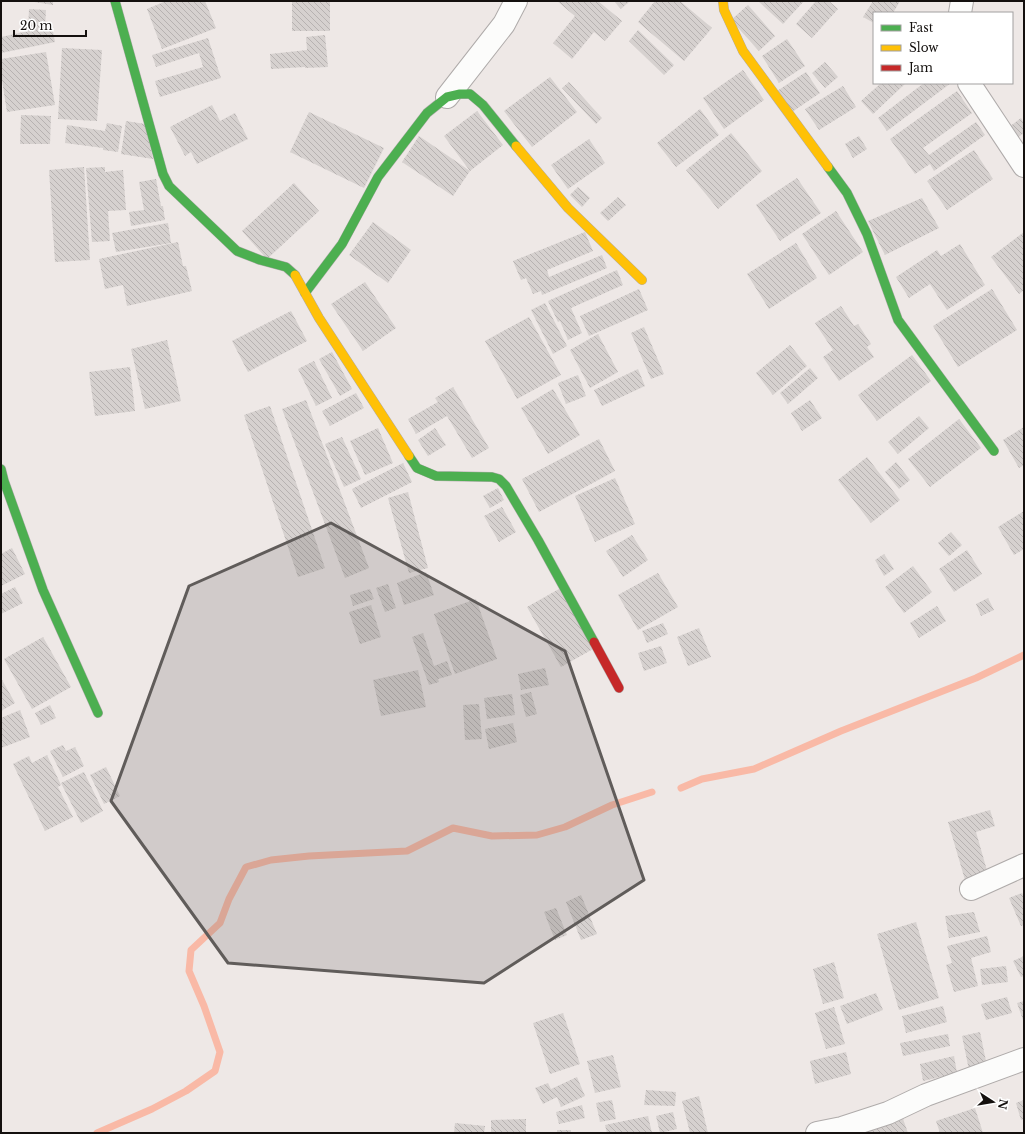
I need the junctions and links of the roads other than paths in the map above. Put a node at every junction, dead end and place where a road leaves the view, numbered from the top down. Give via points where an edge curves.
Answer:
1 (115, 1) edge
2 (516, 1) edge
3 (723, 1) edge
4 (962, 1) edge
5 (960, 12) edge
6 (970, 84) edge
7 (447, 97) junction
8 (1024, 166) edge
9 (642, 280) dead end
10 (305, 293) junction
11 (994, 451) dead end
12 (1, 469) edge
13 (620, 688) dead end
14 (98, 713) dead end
15 (1024, 865) edge
16 (971, 889) dead end
17 (1024, 1059) edge
18 (817, 1133) edge

1 - 10 street via 163,174 169,186 237,251 286,267 294,274
2 - 7 street via 504,24
3 - 11 street via 724,10 743,51 847,193 867,234 898,320
4 - 5 street
6 - 8 street
7 - 9 street via 470,94 483,105 568,208
7 - 10 street via 427,113 378,177 338,249
10 - 13 street via 417,468 436,476 492,477 499,479 506,486
12 - 14 street via 43,590
15 - 16 street
17 - 18 street via 926,1095 888,1113

